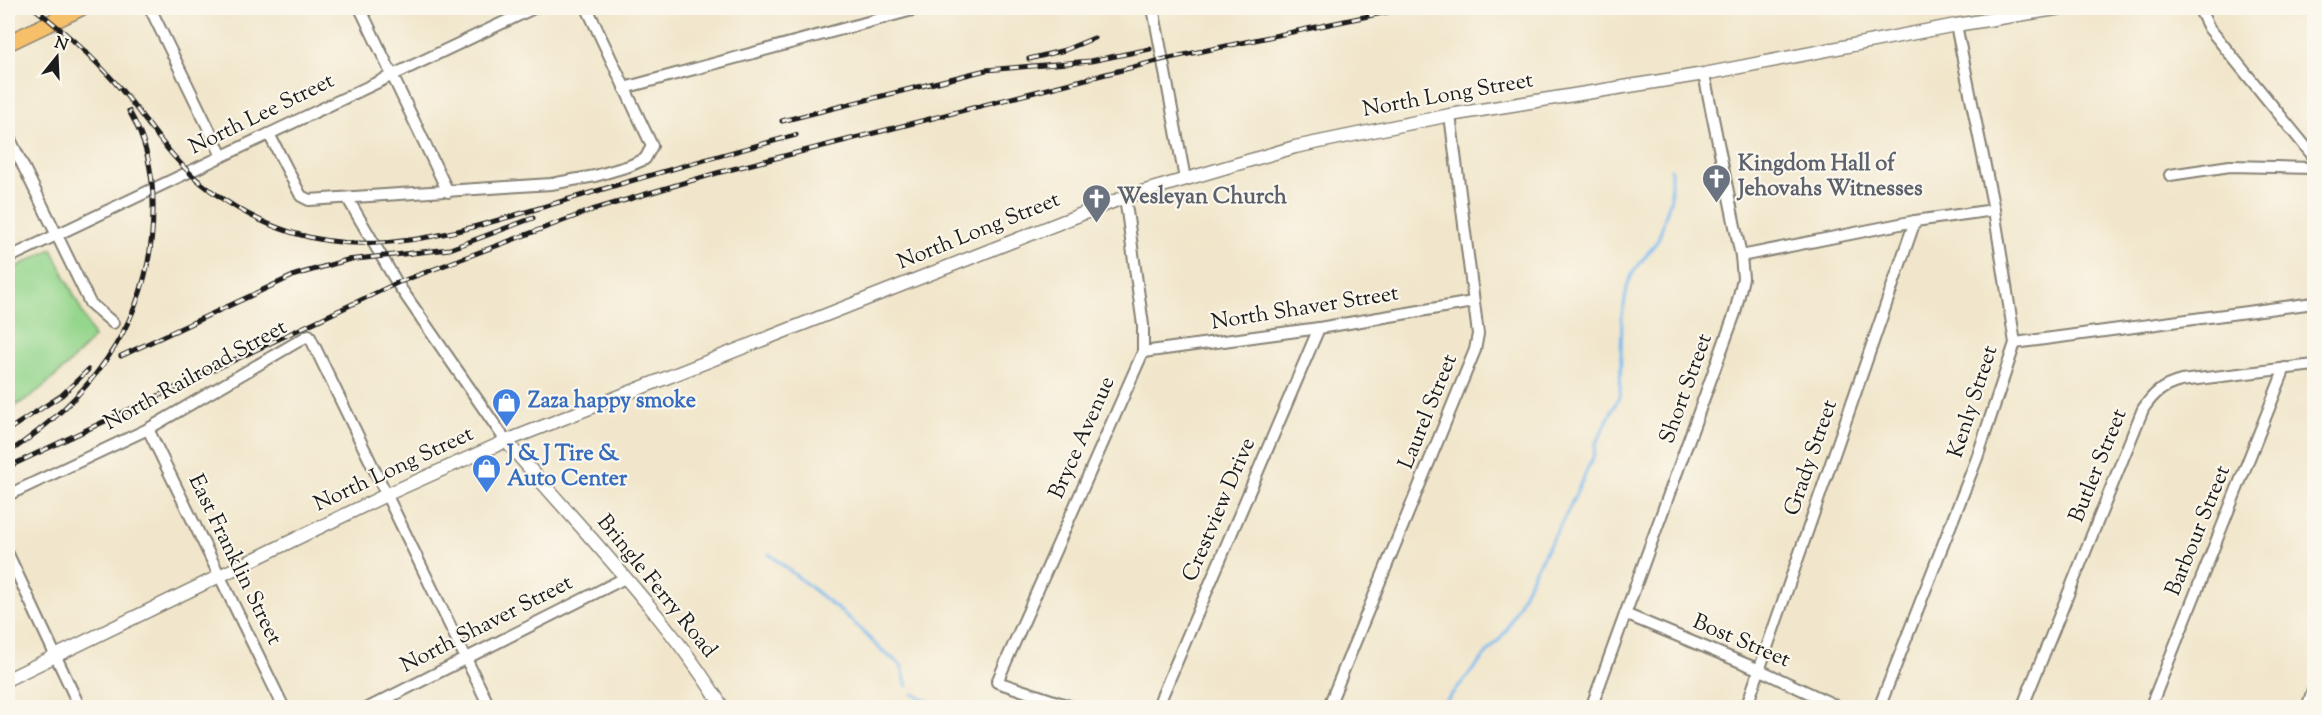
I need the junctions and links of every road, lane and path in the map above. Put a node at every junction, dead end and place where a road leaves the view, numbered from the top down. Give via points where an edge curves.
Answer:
1 (81, 8) edge
2 (150, 8) edge
3 (360, 8) edge
4 (534, 8) edge
5 (587, 8) edge
6 (920, 8) edge
7 (1154, 8) edge
8 (2062, 8) edge
9 (2199, 8) edge
10 (1956, 25) junction
11 (8, 44) edge
12 (391, 74) junction
13 (1704, 74) junction
14 (624, 88) junction
15 (1450, 115) junction
16 (269, 134) junction
17 (8, 135) edge
18 (222, 156) junction
19 (2314, 156) edge
20 (2314, 168) edge
21 (2170, 175) dead end
22 (1185, 179) junction
23 (448, 192) junction
24 (1125, 197) junction
25 (348, 199) junction
26 (1994, 210) junction
27 (1915, 221) junction
28 (56, 235) junction
29 (1741, 256) junction
30 (8, 258) edge
31 (1473, 302) junction
32 (2314, 303) edge
33 (113, 323) dead end
34 (1319, 328) junction
35 (2015, 343) junction
36 (1143, 352) junction
37 (2314, 365) edge
38 (2285, 368) junction
39 (148, 429) junction
40 (506, 441) junction
41 (388, 494) junction
42 (8, 495) edge
43 (8, 554) edge
44 (220, 576) junction
45 (625, 578) junction
46 (1625, 614) junction
47 (56, 657) junction
48 (466, 658) junction
49 (1760, 670) junction
50 (8, 679) edge
51 (2314, 686) edge
52 (80, 708) edge
53 (285, 708) edge
54 (368, 708) edge
55 (490, 708) edge
56 (723, 708) edge
57 (1075, 708) edge
58 (1157, 708) edge
59 (1328, 708) edge
60 (1591, 708) edge
61 (1746, 708) edge
62 (1841, 708) edge
63 (1879, 708) edge
64 (2022, 708) edge
65 (2150, 708) edge
66 (2307, 708) edge

1 - 11 main road
2 - 18 street
3 - 12 street
4 - 12 street, North Lee Street
5 - 14 street
6 - 14 street
7 - 22 street
8 - 10 street, North Long Street
9 - 19 street via 2208,28
10 - 13 street, North Long Street
10 - 26 street, Kenly Street
12 - 16 street, North Lee Street
12 - 23 street
13 - 15 street, North Long Street
13 - 29 street, Short Street
14 - 23 street via 650,140 650,155 595,176 551,184
15 - 22 street, North Long Street via 1295,147
15 - 31 street, Laurel Street
16 - 18 street, North Lee Street
16 - 25 street via 301,196 309,200
17 - 28 street
18 - 28 street, North Lee Street
20 - 21 street via 2230,166
22 - 24 street, North Long Street
23 - 25 street
24 - 36 street, Bryce Avenue via 1143,325
24 - 40 street, North Long Street
25 - 40 street via 381,258
26 - 27 street
26 - 35 street, Kenly Street
27 - 29 street
27 - 49 street, Grady Street
28 - 30 street, North Lee Street
28 - 33 street via 90,303
29 - 46 street, Short Street via 1743,278 1735,313
31 - 34 street, North Shaver Street
31 - 59 street, Laurel Street via 1478,334 1475,350
32 - 35 street
34 - 36 street, North Shaver Street
34 - 58 street, Crestview Drive
35 - 63 street, Kenly Street via 1977,458
36 - 57 street, Bryce Avenue via 997,682
37 - 38 street, Butler Street
38 - 64 street, Butler Street via 2181,381 2153,394 2143,409
38 - 65 street, Barbour Street
39 - 41 street, North Railroad Street via 309,335
39 - 42 street, North Railroad Street
39 - 44 street, East Franklin Street
40 - 41 street, North Long Street
40 - 45 street, Bringle Ferry Road
41 - 44 street, North Long Street
41 - 48 street
43 - 47 street
44 - 47 street, North Long Street
44 - 53 street, East Franklin Street
45 - 48 street, North Shaver Street
45 - 56 street, Bringle Ferry Road
46 - 49 street, Bost Street
46 - 60 street, Short Street
47 - 50 street, North Long Street
47 - 52 street
48 - 54 street, North Shaver Street
48 - 55 street
49 - 61 street, Grady Street
49 - 62 street, Bost Street
51 - 66 street

